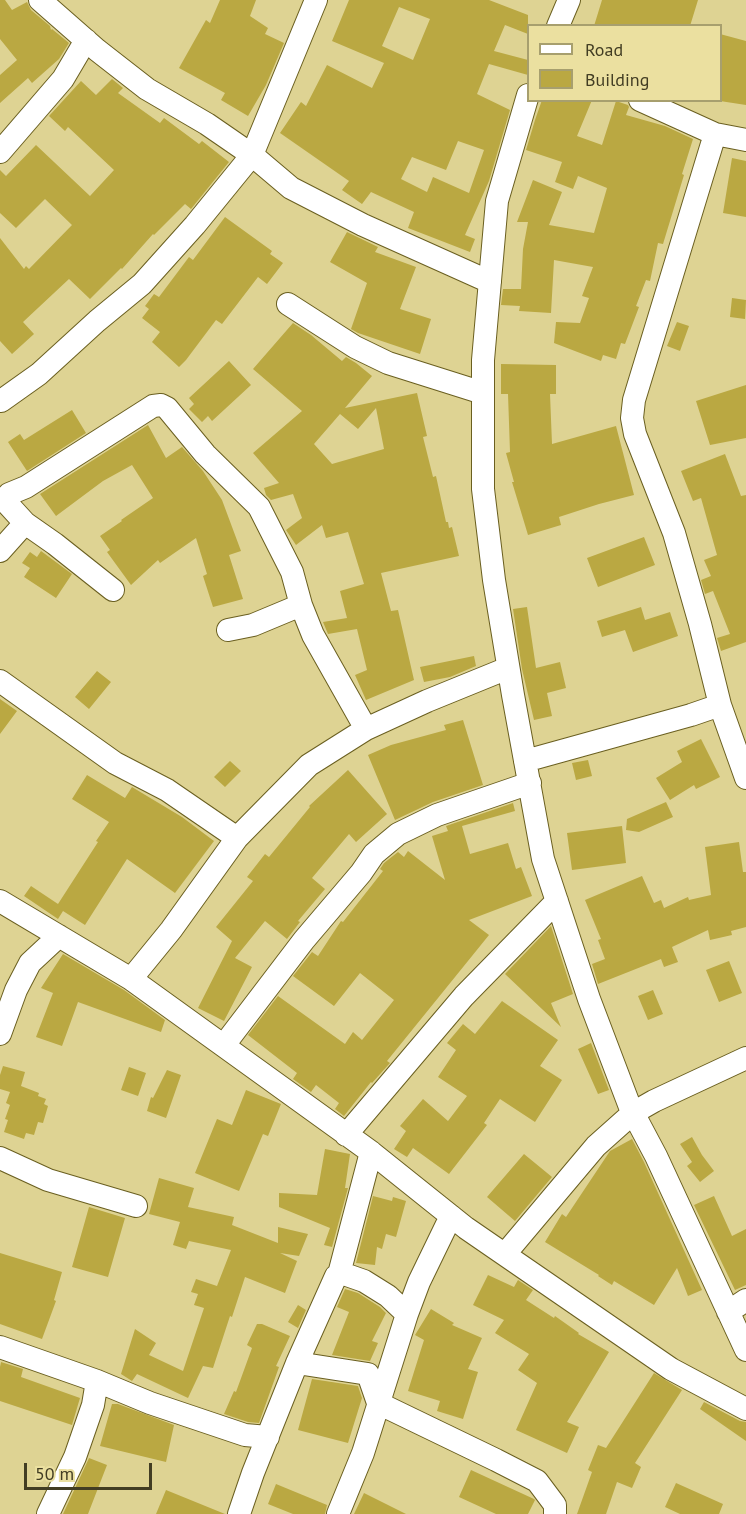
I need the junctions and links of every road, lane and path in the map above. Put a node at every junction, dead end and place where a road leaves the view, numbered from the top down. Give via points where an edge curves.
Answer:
1 (40, 0) edge
2 (316, 0) edge
3 (569, 0) edge
4 (559, 24) edge
5 (86, 40) junction
6 (527, 98) edge
7 (644, 102) edge
8 (715, 134) junction
9 (746, 140) edge
10 (0, 152) edge
11 (252, 155) junction
12 (490, 282) junction
13 (288, 304) dead end
14 (483, 393) junction
15 (1, 401) edge
16 (25, 523) junction
17 (0, 551) edge
18 (112, 590) dead end
19 (301, 605) junction
20 (228, 630) dead end
21 (508, 668) junction
22 (0, 681) edge
23 (720, 705) junction
24 (691, 715) junction
25 (366, 729) junction
26 (732, 736) junction
27 (525, 761) junction
28 (746, 778) edge
29 (530, 783) junction
30 (237, 838) junction
31 (0, 901) edge
32 (557, 902) junction
33 (59, 936) junction
34 (131, 979) junction
35 (0, 1034) edge
36 (224, 1045) junction
37 (746, 1058) edge
38 (633, 1113) junction
39 (346, 1135) junction
40 (371, 1152) junction
41 (0, 1158) edge
42 (136, 1206) dead end
43 (451, 1216) junction
44 (504, 1254) junction
45 (339, 1274) junction
46 (737, 1306) edge
47 (407, 1314) junction
48 (0, 1347) edge
49 (746, 1350) edge
50 (297, 1363) junction
51 (97, 1381) junction
52 (378, 1402) junction
53 (746, 1409) edge
54 (268, 1437) junction
55 (48, 1514) edge
56 (239, 1514) edge
57 (338, 1514) edge
58 (555, 1514) edge

1 - 5 street
2 - 11 street
3 - 4 street
5 - 10 street via 63,79
5 - 11 street via 147,89
6 - 12 street via 497,201
7 - 8 street
8 - 9 street
8 - 23 street via 640,378 632,418 674,533
11 - 12 street via 291,188
11 - 15 street via 142,284 39,374
12 - 14 street
13 - 14 street via 388,363
14 - 21 street via 483,489
16 - 17 street
16 - 18 street
16 - 19 street via 5,503 6,497 153,406 161,405 260,507 292,572
19 - 20 street via 253,625
19 - 25 street via 313,635
21 - 25 street
21 - 27 street
22 - 30 street via 115,763 167,790
23 - 24 street
23 - 26 street
24 - 26 street
24 - 27 street
25 - 30 street via 309,765
26 - 28 street
27 - 29 street
29 - 32 street via 543,859
29 - 36 street via 437,815 398,834 374,854
30 - 34 street
31 - 33 street
32 - 38 street
32 - 39 street via 464,996
33 - 34 street
33 - 35 street via 30,963
34 - 36 street
36 - 39 street
37 - 38 street
38 - 44 street via 596,1146
38 - 46 street
39 - 40 street
40 - 43 street
40 - 45 street
41 - 42 street via 48,1180
43 - 44 street
43 - 47 street
44 - 53 street via 671,1369
45 - 47 street via 364,1281
45 - 50 street
46 - 49 street
47 - 52 street
48 - 51 street
50 - 52 street via 368,1374
50 - 54 street
51 - 54 street via 245,1435
51 - 55 street via 75,1457
52 - 57 street via 363,1453
52 - 58 street via 537,1481 555,1505
54 - 56 street

